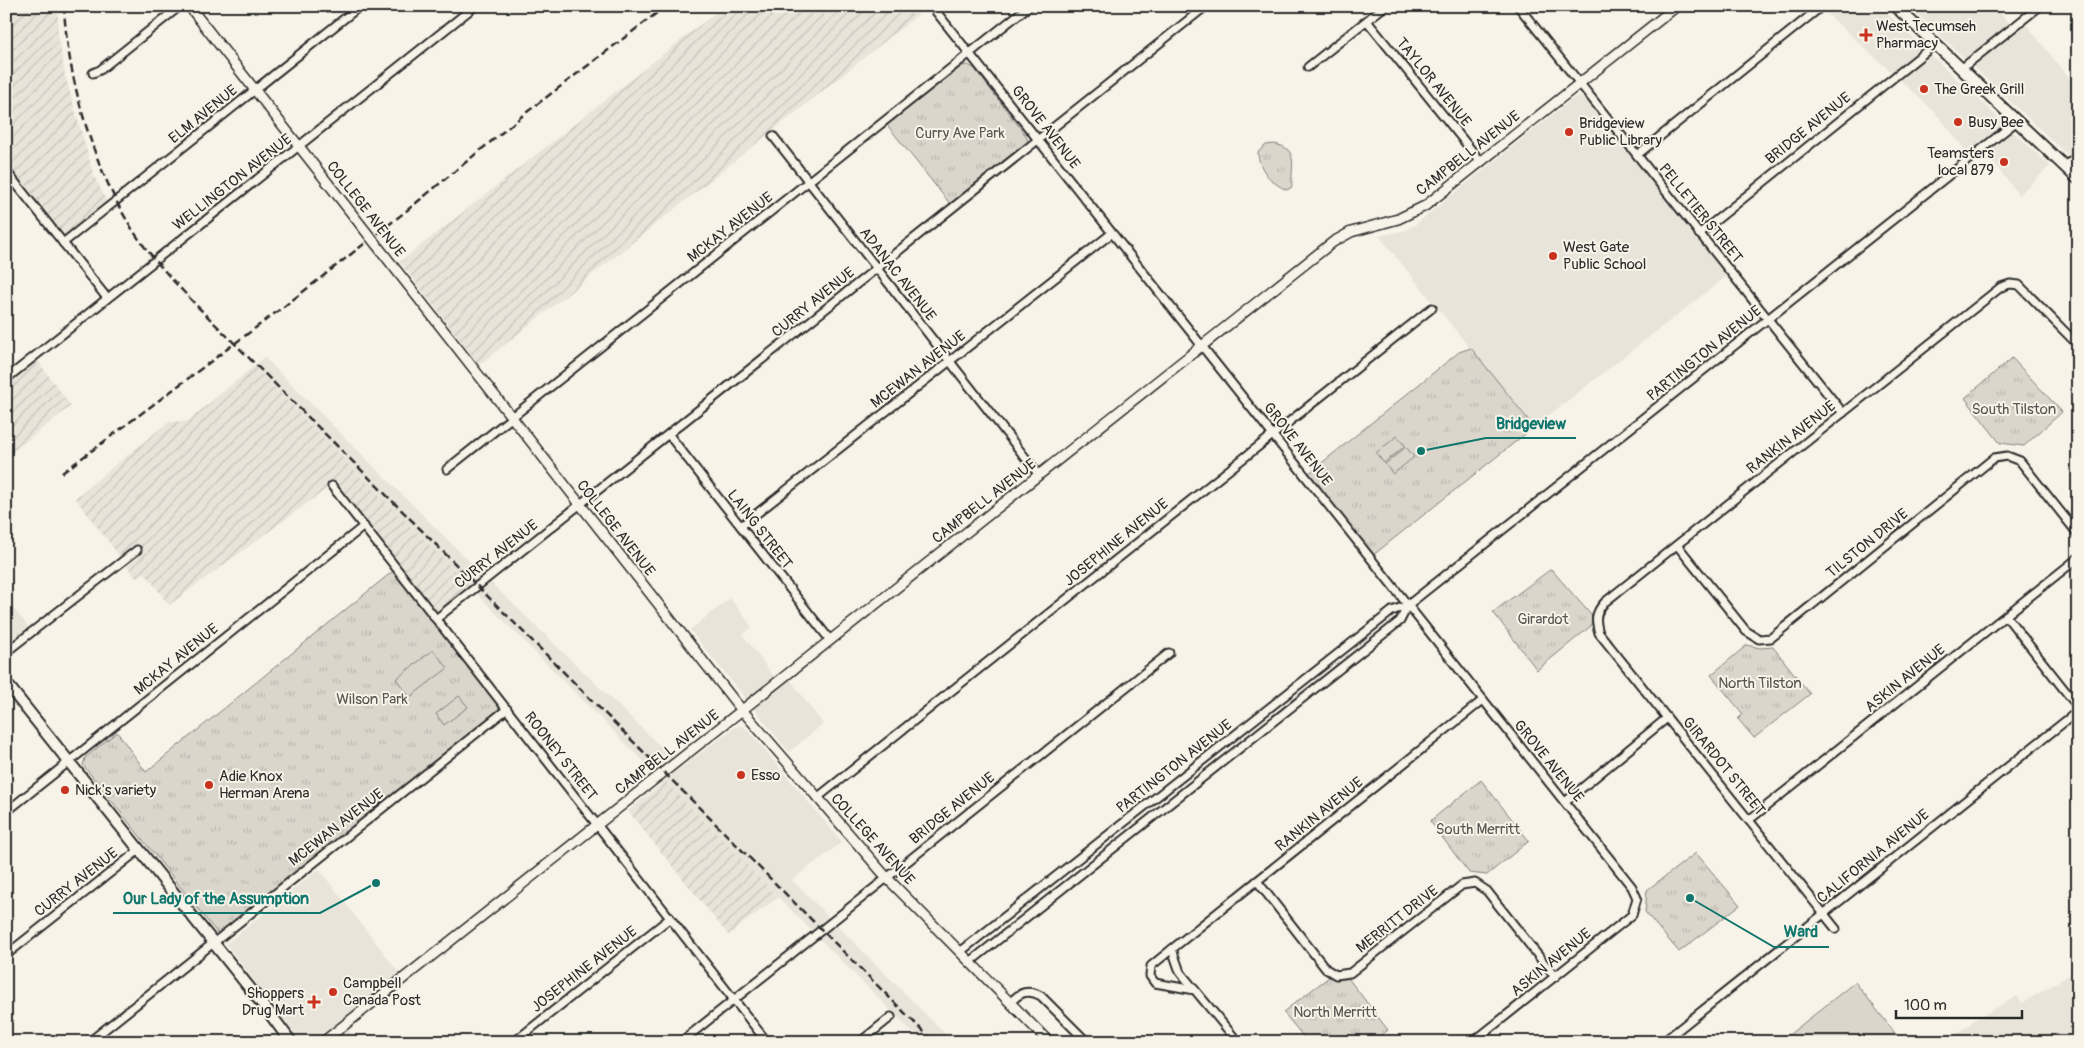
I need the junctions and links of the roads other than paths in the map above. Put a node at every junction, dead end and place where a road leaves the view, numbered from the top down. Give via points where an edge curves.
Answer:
1 (180, 6) edge
2 (189, 6) edge
3 (360, 6) edge
4 (1029, 6) edge
5 (1206, 6) edge
6 (1385, 6) edge
7 (1518, 6) edge
8 (1822, 6) edge
9 (1895, 6) edge
10 (2040, 6) edge
11 (1675, 7) edge
12 (471, 8) edge
13 (934, 9) dead end
14 (1367, 21) junction
15 (1934, 44) junction
16 (970, 54) junction
17 (1308, 67) dead end
18 (1962, 69) junction
19 (92, 73) dead end
20 (1580, 83) junction
21 (255, 90) junction
22 (2017, 122) junction
23 (773, 136) dead end
24 (1038, 140) junction
25 (299, 146) junction
26 (1637, 155) junction
27 (2078, 156) edge
28 (1481, 162) junction
29 (2064, 166) junction
30 (6, 171) edge
31 (2078, 179) edge
32 (808, 182) junction
33 (1112, 232) junction
34 (1700, 234) junction
35 (63, 243) junction
36 (877, 269) junction
37 (108, 298) junction
38 (1432, 308) dead end
39 (1768, 319) junction
40 (2078, 345) edge
41 (1202, 346) junction
42 (950, 361) junction
43 (6, 379) edge
44 (1843, 413) junction
45 (512, 418) junction
46 (669, 434) junction
47 (1272, 435) junction
48 (447, 469) dead end
49 (1039, 475) junction
50 (332, 486) dead end
51 (580, 505) junction
52 (364, 526) junction
53 (741, 526) junction
54 (2078, 534) edge
55 (1677, 545) junction
56 (137, 550) dead end
57 (2078, 558) edge
58 (1408, 606) junction
59 (2006, 616) junction
60 (1595, 618) joint
61 (436, 619) junction
62 (830, 640) junction
63 (6, 652) edge
64 (1169, 653) dead end
65 (6, 683) edge
66 (1483, 700) junction
67 (507, 709) junction
68 (2078, 709) edge
69 (742, 710) junction
70 (1667, 718) junction
71 (69, 762) junction
72 (817, 798) junction
73 (1565, 802) junction
74 (6, 812) edge
75 (1749, 820) junction
76 (597, 825) junction
77 (139, 850) junction
78 (887, 878) junction
79 (1257, 881) junction
80 (1637, 898) joint
81 (1824, 913) junction
82 (670, 918) junction
83 (1836, 929) dead end
84 (213, 942) junction
85 (1172, 949) junction
86 (960, 952) junction
87 (6, 955) edge
88 (970, 962) junction
89 (1555, 976) junction
90 (1195, 990) junction
91 (734, 999) junction
92 (1011, 1002) junction
93 (890, 1018) dead end
94 (88, 1042) edge
95 (291, 1042) edge
96 (323, 1042) edge
97 (514, 1042) edge
98 (681, 1042) edge
99 (767, 1042) edge
100 (860, 1042) edge
101 (1049, 1042) edge
102 (1087, 1042) edge
103 (1238, 1042) edge
104 (1473, 1042) edge
105 (1663, 1042) edge

1 - 19 street
2 - 21 street, COLLEGE AVENUE
3 - 21 street, ELM AVENUE
4 - 16 street, MCKAY AVENUE
5 - 24 street, CURRY AVENUE
6 - 14 street
7 - 20 street, PELLETIER STREET
8 - 26 street
9 - 15 main road
10 - 18 street
11 - 20 street, CAMPBELL AVENUE
12 - 25 street, WELLINGTON AVENUE
13 - 16 street, GROVE AVENUE
14 - 17 street
14 - 28 street, TAYLOR AVENUE
15 - 18 main road
15 - 34 street, BRIDGE AVENUE
16 - 24 street, GROVE AVENUE
16 - 32 street, MCKAY AVENUE
18 - 22 main road
20 - 26 street, PELLETIER STREET
20 - 28 street, CAMPBELL AVENUE
21 - 25 street, COLLEGE AVENUE
21 - 35 street, ELM AVENUE
22 - 29 main road
22 - 39 street, PARTINGTON AVENUE
23 - 32 street, ADANAC AVENUE
24 - 33 street, GROVE AVENUE
24 - 36 street, CURRY AVENUE
25 - 37 street, WELLINGTON AVENUE
25 - 45 street, COLLEGE AVENUE, bridge
26 - 34 street, PELLETIER STREET
27 - 29 street
28 - 41 street, CAMPBELL AVENUE via 1425,206 1398,219 1351,232 1333,242
29 - 31 main road
30 - 35 street
32 - 36 street, ADANAC AVENUE
32 - 45 street, MCKAY AVENUE
33 - 41 street, GROVE AVENUE
33 - 42 street, MCEWAN AVENUE
34 - 39 street, PELLETIER STREET
35 - 37 street
36 - 42 street, ADANAC AVENUE
36 - 46 street, CURRY AVENUE
37 - 43 street, WELLINGTON AVENUE
38 - 47 street, JOSEPHINE AVENUE
39 - 44 street, PELLETIER STREET
39 - 58 street, PARTINGTON AVENUE
40 - 44 street, RANKIN AVENUE via 2028,293 2019,285 2010,284 2001,287
41 - 47 street, GROVE AVENUE
41 - 49 street, CAMPBELL AVENUE
42 - 49 street, ADANAC AVENUE
42 - 53 street, MCEWAN AVENUE
44 - 55 street, RANKIN AVENUE
45 - 48 street, MCKAY AVENUE
45 - 51 street, COLLEGE AVENUE
46 - 51 street, CURRY AVENUE
46 - 53 street, LAING STREET
47 - 58 street, GROVE AVENUE
47 - 72 street, JOSEPHINE AVENUE
49 - 62 street, CAMPBELL AVENUE
50 - 52 street, ROONEY STREET
51 - 61 street, CURRY AVENUE
51 - 69 street, COLLEGE AVENUE
52 - 61 street, ROONEY STREET
52 - 71 street, MCKAY AVENUE
53 - 62 street, LAING STREET
54 - 55 street, TILSTON DRIVE via 2020,461 2007,456 1994,458 1771,638 1759,639 1746,631
55 - 60 street, RANKIN AVENUE via 1605,602
56 - 63 street
57 - 59 street, ASKIN AVENUE
58 - 66 street, GROVE AVENUE
58 - 86 street, PARTINGTON AVENUE via 1392,611
58 - 88 street, PARTINGTON AVENUE via 1400,621
59 - 68 street
59 - 75 street, ASKIN AVENUE
60 - 70 street, GIRARDOT STREET via 1599,633
61 - 67 street, ROONEY STREET
62 - 69 street, CAMPBELL AVENUE
64 - 78 street, BRIDGE AVENUE
65 - 71 main road
66 - 73 street, GROVE AVENUE
66 - 79 street, RANKIN AVENUE
67 - 76 street, ROONEY STREET
67 - 84 street, MCEWAN AVENUE
68 - 81 street, CALIFORNIA AVENUE
69 - 72 street, COLLEGE AVENUE
69 - 76 street, CAMPBELL AVENUE
70 - 73 street
70 - 75 street, GIRARDOT STREET
71 - 74 street, MCKAY AVENUE
71 - 77 main road
72 - 78 street, COLLEGE AVENUE
73 - 80 street, GROVE AVENUE via 1632,887
75 - 81 street, GIRARDOT STREET
76 - 82 street, ROONEY STREET
76 - 96 street, CAMPBELL AVENUE
77 - 84 main road
77 - 87 street, CURRY AVENUE
78 - 86 street, COLLEGE AVENUE
78 - 91 street, BRIDGE AVENUE
79 - 85 street, RANKIN AVENUE
79 - 89 street, MERRITT DRIVE via 1326,968 1336,975 1350,973 1462,885 1475,883 1487,891
80 - 89 street, ASKIN AVENUE via 1632,915
81 - 83 street, GIRARDOT STREET
81 - 105 street, CALIFORNIA AVENUE
82 - 91 street, ROONEY STREET
82 - 97 street, JOSEPHINE AVENUE
84 - 94 street, MCEWAN AVENUE
84 - 95 main road
85 - 90 street via 1180,972
85 - 90 street, RANKIN AVENUE via 1151,966 1150,976 1155,983
86 - 88 street, COLLEGE AVENUE
88 - 92 street, COLLEGE AVENUE
89 - 104 street, ASKIN AVENUE
90 - 103 street
91 - 98 street, BRIDGE AVENUE
91 - 99 street, ROONEY STREET
92 - 101 street, COLLEGE AVENUE
92 - 102 street via 1024,992 1040,996
93 - 100 street

